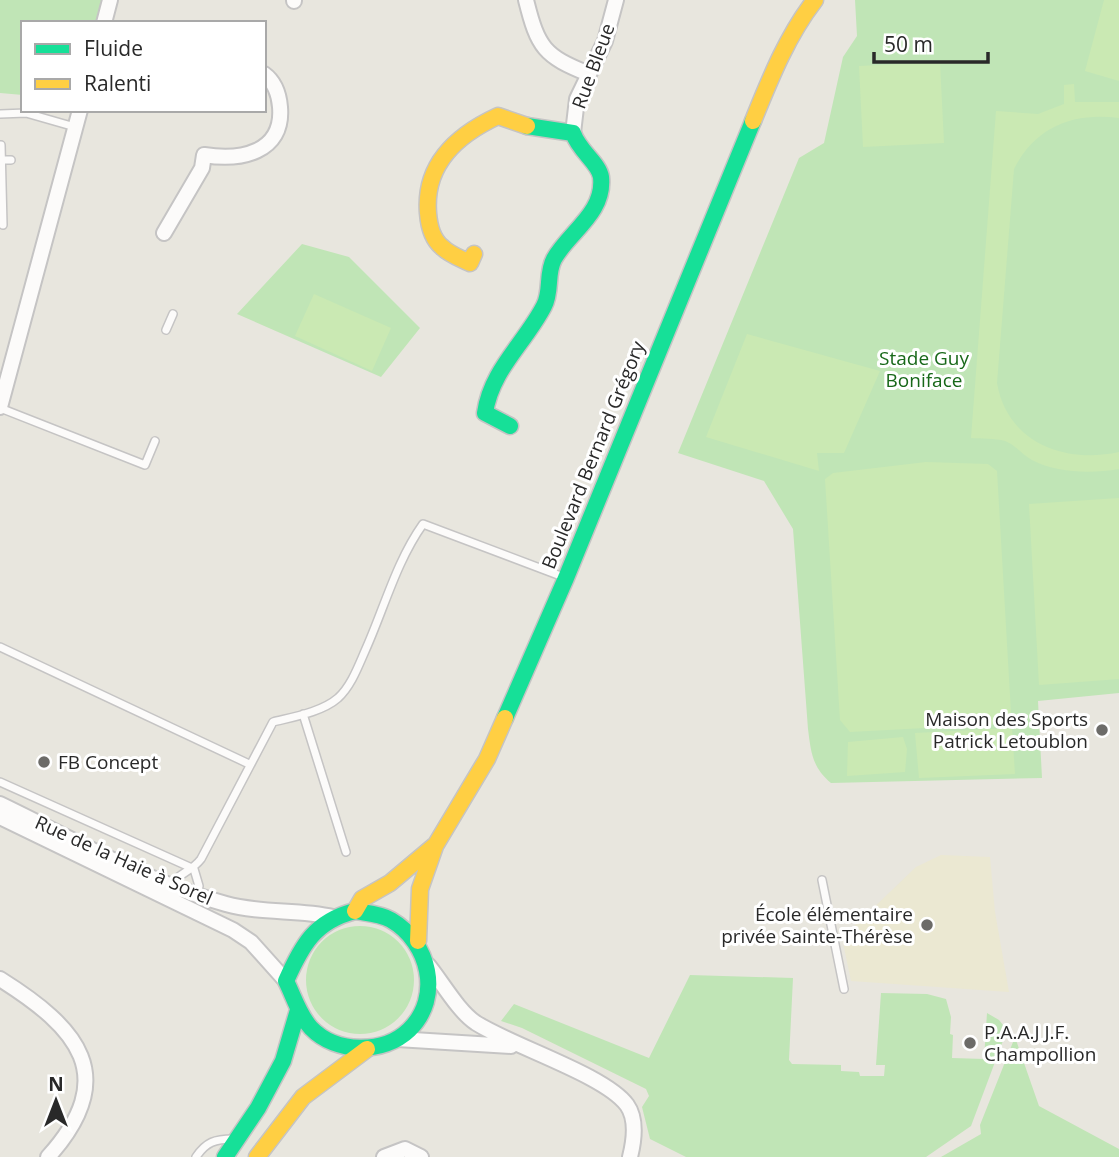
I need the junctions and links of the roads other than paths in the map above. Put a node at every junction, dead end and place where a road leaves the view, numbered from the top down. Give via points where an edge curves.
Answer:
1 (110, 0) edge
2 (526, 0) edge
3 (616, 0) edge
4 (797, 0) edge
5 (815, 0) edge
6 (105, 21) edge
7 (773, 71) junction
8 (589, 74) junction
9 (266, 76) edge
10 (79, 112) edge
11 (0, 114) edge
12 (75, 127) junction
13 (573, 133) junction
14 (1, 145) edge
15 (4, 160) edge
16 (4, 225) dead end
17 (164, 233) dead end
18 (474, 254) dead end
19 (173, 314) dead end
20 (166, 330) dead end
21 (0, 407) edge
22 (510, 426) dead end
23 (155, 441) dead end
24 (566, 578) junction
25 (0, 647) edge
26 (303, 715) junction
27 (249, 764) junction
28 (0, 782) edge
29 (0, 804) edge
30 (0, 817) edge
31 (435, 846) junction
32 (346, 852) dead end
33 (194, 869) junction
34 (822, 880) dead end
35 (171, 884) junction
36 (197, 895) junction
37 (355, 911) junction
38 (333, 916) junction
39 (418, 941) junction
40 (428, 965) junction
41 (0, 979) edge
42 (286, 981) junction
43 (844, 989) dead end
44 (298, 1010) junction
45 (397, 1039) junction
46 (519, 1047) junction
47 (367, 1049) junction
48 (237, 1139) junction
49 (48, 1157) edge
50 (196, 1157) edge
51 (225, 1157) edge
52 (257, 1157) edge
53 (384, 1157) edge
54 (421, 1157) edge
55 (630, 1157) edge

1 - 6 street
2 - 8 street via 534,30 549,54 559,63
3 - 8 street, Rue Bleue via 606,41
4 - 7 street, Boulevard Bernard Grégory via 776,51
5 - 7 street, Boulevard Bernard Grégory
7 - 24 street, Boulevard Bernard Grégory
8 - 13 street, Rue Bleue via 577,99
9 - 17 street via 277,89 280,103 276,136 263,149 245,156 204,155 202,168
10 - 12 street
11 - 12 lane via 26,113
12 - 21 street
13 - 18 street via 498,116 461,136 444,155 428,176 425,192 430,232 441,248 470,263
13 - 22 street via 579,148 596,161 600,190 589,218 554,258 546,303 485,400 485,413
14 - 15 lane
15 - 16 lane
19 - 20 lane
21 - 23 lane via 145,465
24 - 26 lane via 423,524 407,547 355,673 338,699
24 - 31 street, Boulevard Bernard Grégory via 487,760
25 - 27 lane
26 - 27 lane via 273,722
26 - 32 lane
27 - 33 lane
28 - 33 lane
29 - 35 street, Rue de la Haie à Sorel
30 - 42 street, Rue de la Haie à Sorel via 233,930 251,942
31 - 37 street, Boulevard Bernard Grégory via 390,883 362,899
31 - 39 street, Boulevard Bernard Grégory via 420,889
33 - 35 lane
33 - 36 lane
34 - 43 lane
35 - 36 street, Rue de la Haie à Sorel
36 - 38 street, Rue de la Haie à Sorel via 265,913
37 - 38 street
37 - 39 street via 391,918
38 - 42 street via 301,946
39 - 40 street
40 - 45 street via 425,1007
40 - 46 street via 473,1021
41 - 49 street via 58,1021 71,1035 85,1066 84,1101 71,1131
42 - 44 street
44 - 47 street via 326,1040
44 - 48 street via 283,1061
45 - 46 street
45 - 47 street
46 - 55 street via 610,1087 629,1107 635,1131
47 - 52 street via 303,1097
48 - 50 lane via 204,1144
48 - 51 street
53 - 54 street via 405,1149

